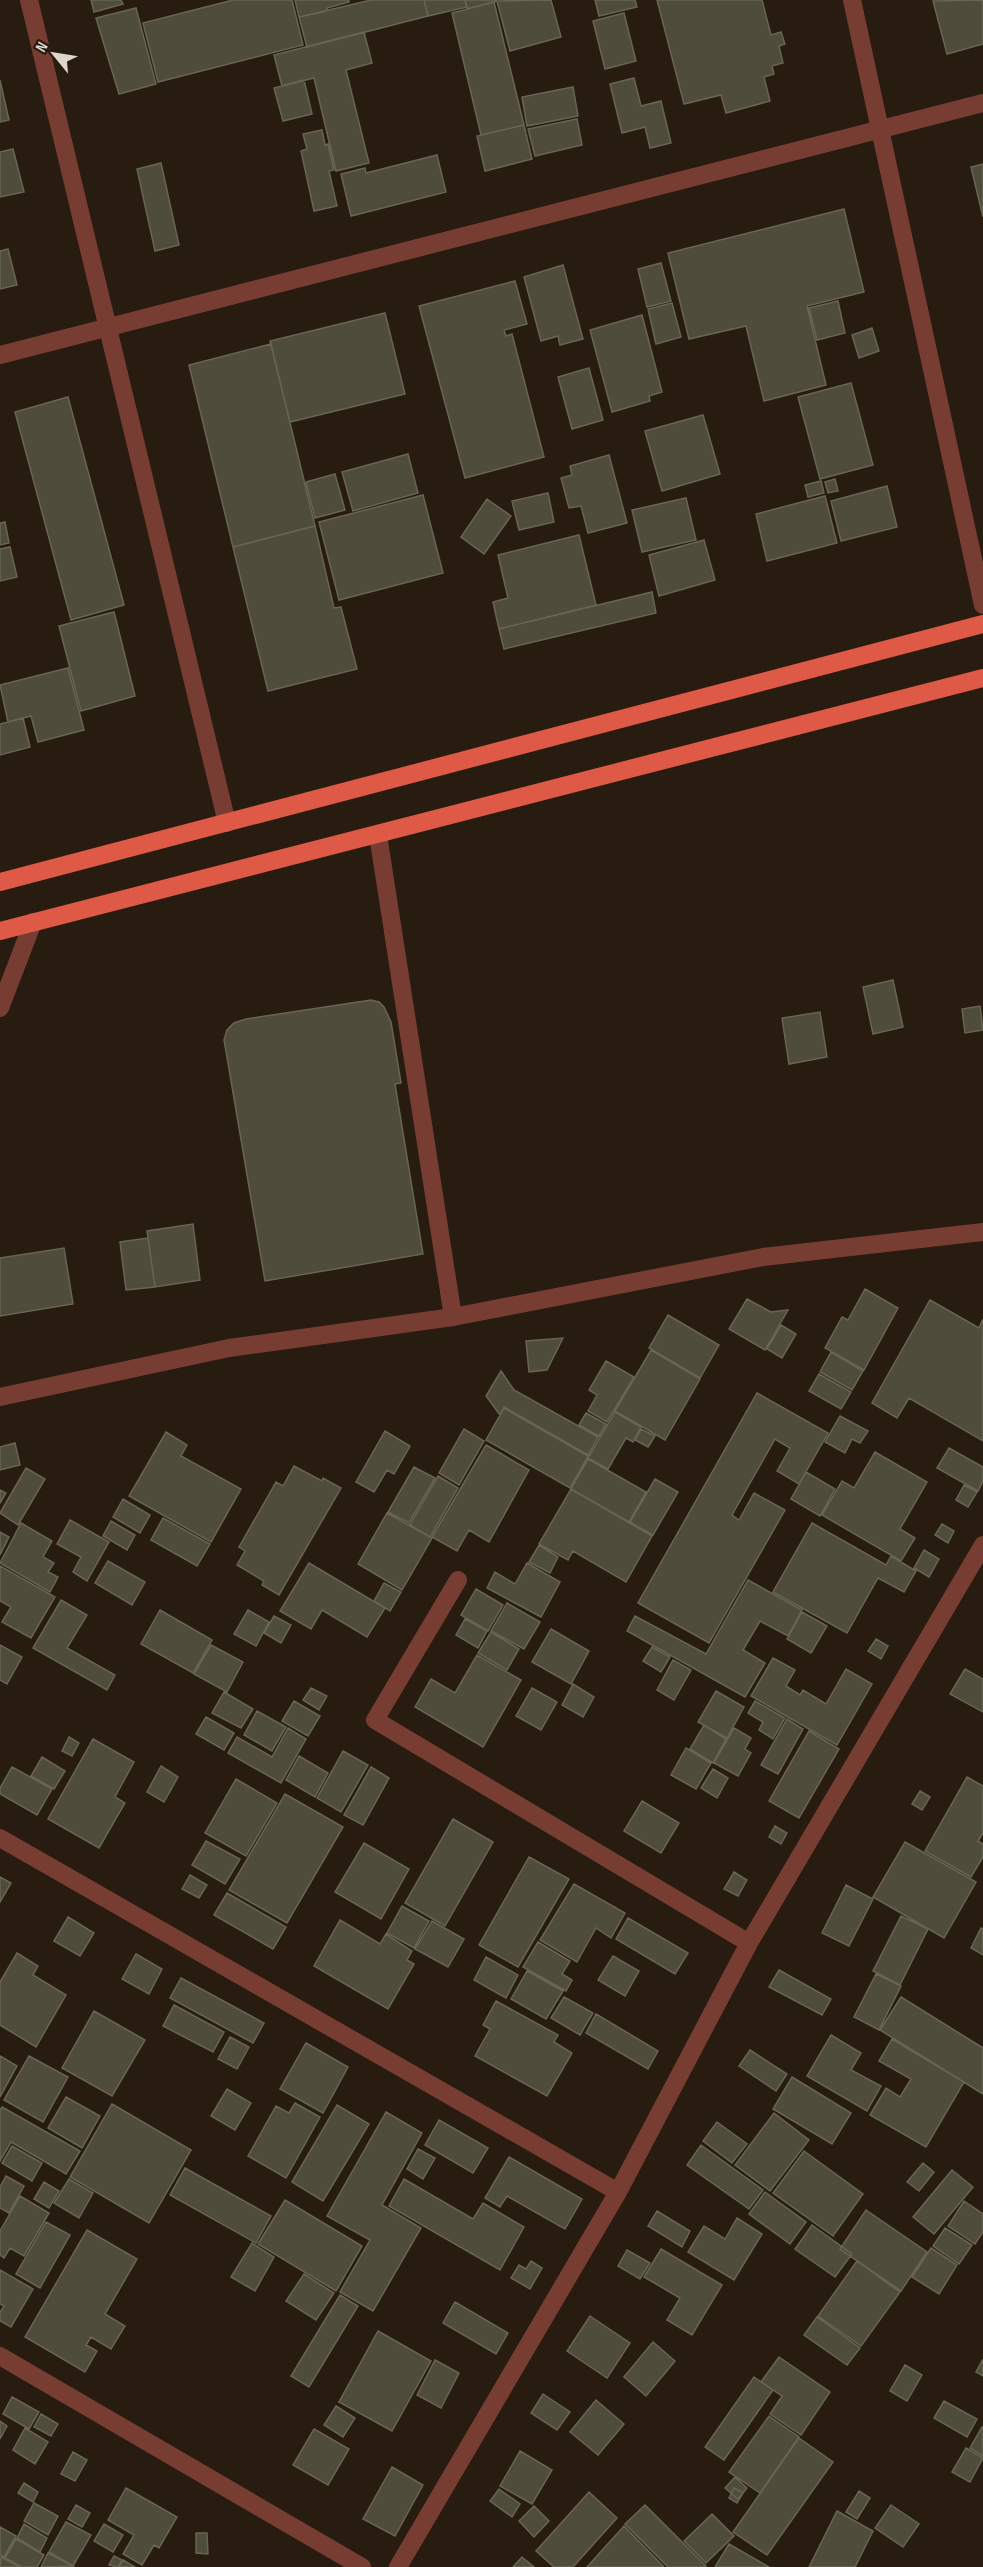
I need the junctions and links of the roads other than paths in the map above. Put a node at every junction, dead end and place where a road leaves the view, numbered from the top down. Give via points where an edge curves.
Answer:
1 (29, 0) edge
2 (852, 0) edge
3 (983, 104) edge
4 (881, 128) junction
5 (106, 329) junction
6 (0, 355) edge
7 (983, 604) edge
8 (983, 624) edge
9 (983, 678) edge
10 (227, 823) junction
11 (378, 835) junction
12 (0, 882) edge
13 (33, 922) junction
14 (0, 931) edge
15 (0, 1008) edge
16 (983, 1232) edge
17 (453, 1317) junction
18 (0, 1397) edge
19 (983, 1545) edge
20 (458, 1580) dead end
21 (0, 1838) edge
22 (749, 1943) junction
23 (618, 2192) junction
24 (0, 2357) edge
25 (362, 2567) edge
26 (398, 2567) edge

1 - 5 street
2 - 4 street
3 - 4 street
4 - 5 street
4 - 7 street
5 - 6 street
5 - 10 street
8 - 10 highway
9 - 11 highway
10 - 12 highway
11 - 13 highway
11 - 17 street
13 - 14 highway
13 - 15 street
16 - 17 street via 764,1257
17 - 18 street via 229,1348
19 - 22 street
20 - 22 street via 375,1720
21 - 23 street
22 - 23 street
23 - 26 street
24 - 25 street

